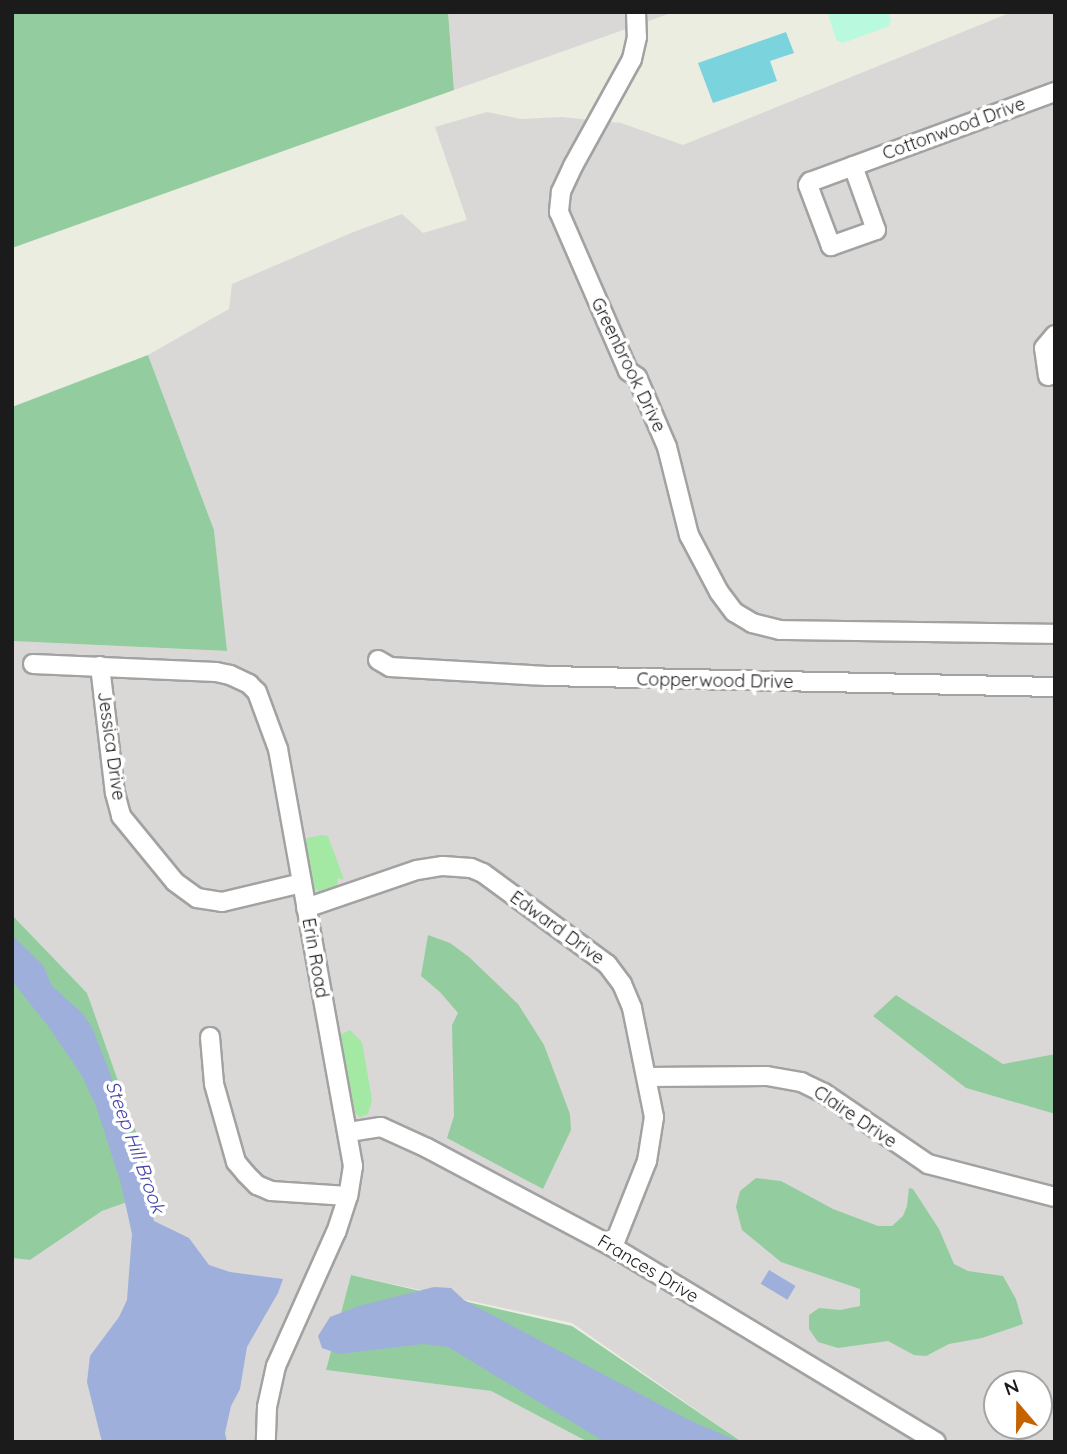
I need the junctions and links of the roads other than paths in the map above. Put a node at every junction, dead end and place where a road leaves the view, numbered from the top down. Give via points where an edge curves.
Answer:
1 (636, 12) edge
2 (1055, 92) edge
3 (853, 166) junction
4 (1055, 335) edge
5 (1048, 376) dead end
6 (1055, 634) edge
7 (378, 660) dead end
8 (33, 664) dead end
9 (100, 666) junction
10 (1055, 687) edge
11 (302, 883) junction
12 (306, 908) junction
13 (210, 1037) dead end
14 (647, 1077) junction
15 (349, 1132) junction
16 (348, 1196) junction
17 (1055, 1197) edge
18 (613, 1247) junction
19 (266, 1442) edge
20 (936, 1442) edge

1 - 6 street, Greenbrook Drive via 638,37 632,59 573,166 561,192 559,212 628,371 637,377 667,447 689,535 719,592 734,612 766,628
2 - 3 street, Cottonwood Drive
3 - 3 street, Cottonwood Drive via 808,183 831,246 876,230
4 - 5 street via 1044,348
7 - 10 street, Copperwood Drive via 390,667 547,676
8 - 9 street, Erin Road
9 - 11 street, Erin Road via 216,672 249,684 257,692 278,749
9 - 11 street, Jessica Drive via 121,816 174,882 197,898 222,902
11 - 12 street, Erin Road
12 - 14 street, Edward Drive via 417,870 455,866 478,870 613,971 632,1008
12 - 15 street, Erin Road
13 - 16 street via 214,1084 236,1162 246,1174 271,1191
14 - 17 street, Claire Drive via 767,1076 801,1082 929,1164
14 - 18 street, Edward Drive via 654,1117 651,1144
15 - 16 street, Erin Road via 353,1166
15 - 18 street, Frances Drive via 368,1127 393,1131
16 - 19 street, Erin Road via 276,1366 267,1407
18 - 20 street, Frances Drive

